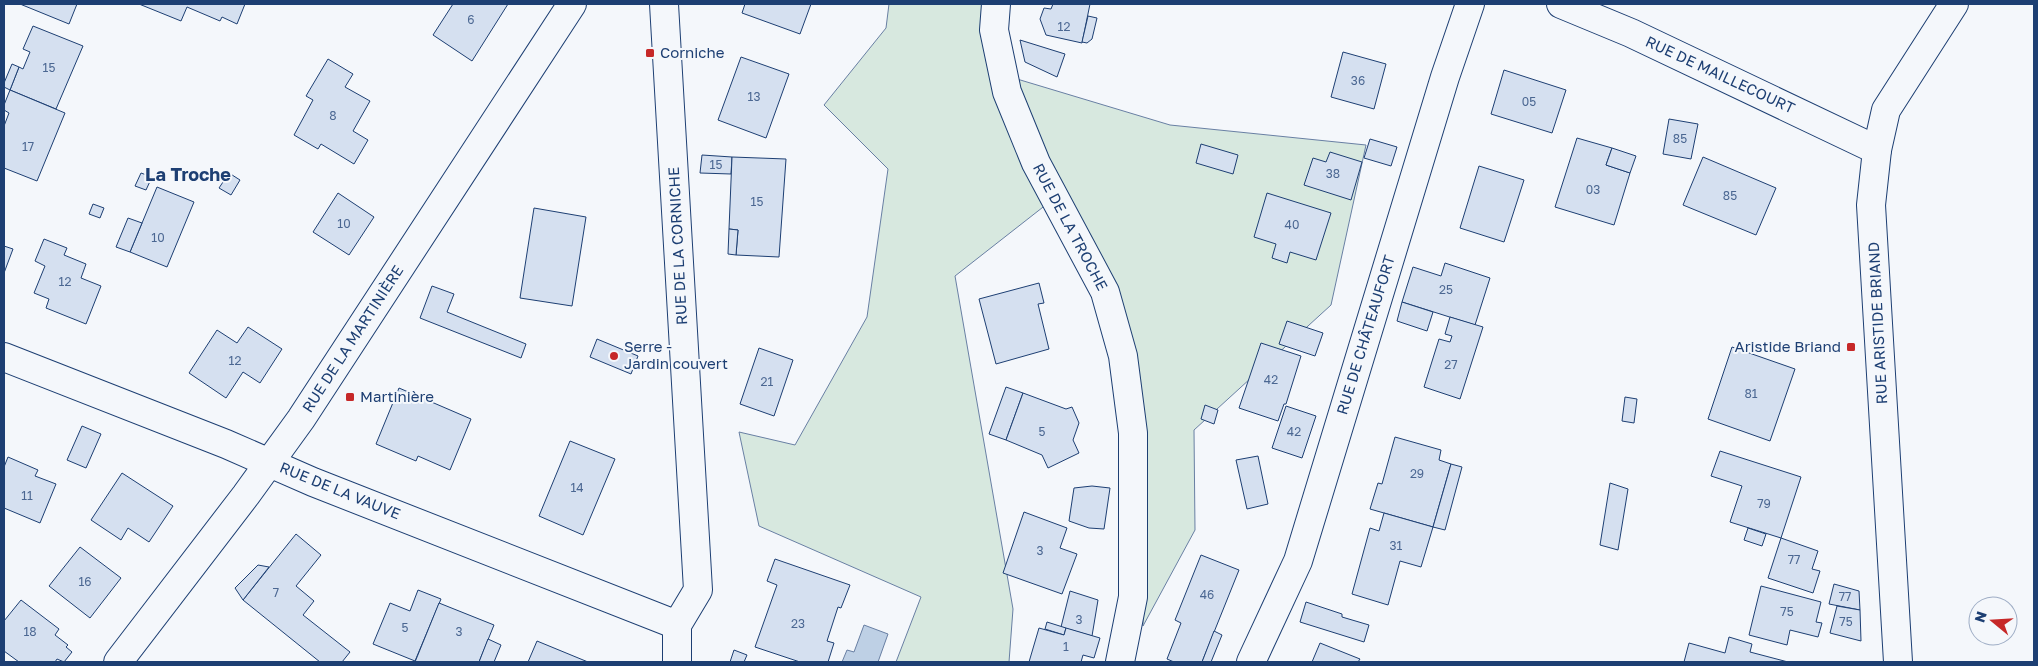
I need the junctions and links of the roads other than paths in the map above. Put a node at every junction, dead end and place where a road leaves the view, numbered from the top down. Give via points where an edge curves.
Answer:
1 (572, 4) edge
2 (664, 4) edge
3 (996, 4) edge
4 (1470, 4) edge
5 (1561, 4) edge
6 (1954, 4) edge
7 (1877, 150) junction
8 (4, 357) edge
9 (268, 462) junction
10 (677, 625) junction
11 (118, 662) edge
12 (678, 662) edge
13 (1120, 662) edge
14 (1252, 662) edge
15 (1898, 662) edge

1 - 9 street, RUE DE LA MARTINIÈRE via 306,410
2 - 10 street, RUE DE LA CORNICHE via 698,590
3 - 13 street, RUE DE LA TROCHE via 994,30 1007,92 1036,163 1105,292 1123,356 1133,433 1133,597
4 - 14 street, RUE DE CHÂTEAUFORT via 1298,561
5 - 7 street, RUE DE MAILLECOURT via 1630,33
6 - 7 street, RUE ARISTIDE BRIAND via 1886,110
7 - 15 street, RUE ARISTIDE BRIAND via 1871,205
8 - 9 street, RUE DE LA VAUVE
9 - 10 street, RUE DE LA VAUVE
9 - 11 street, RUE DE LA MARTINIÈRE
10 - 12 street

